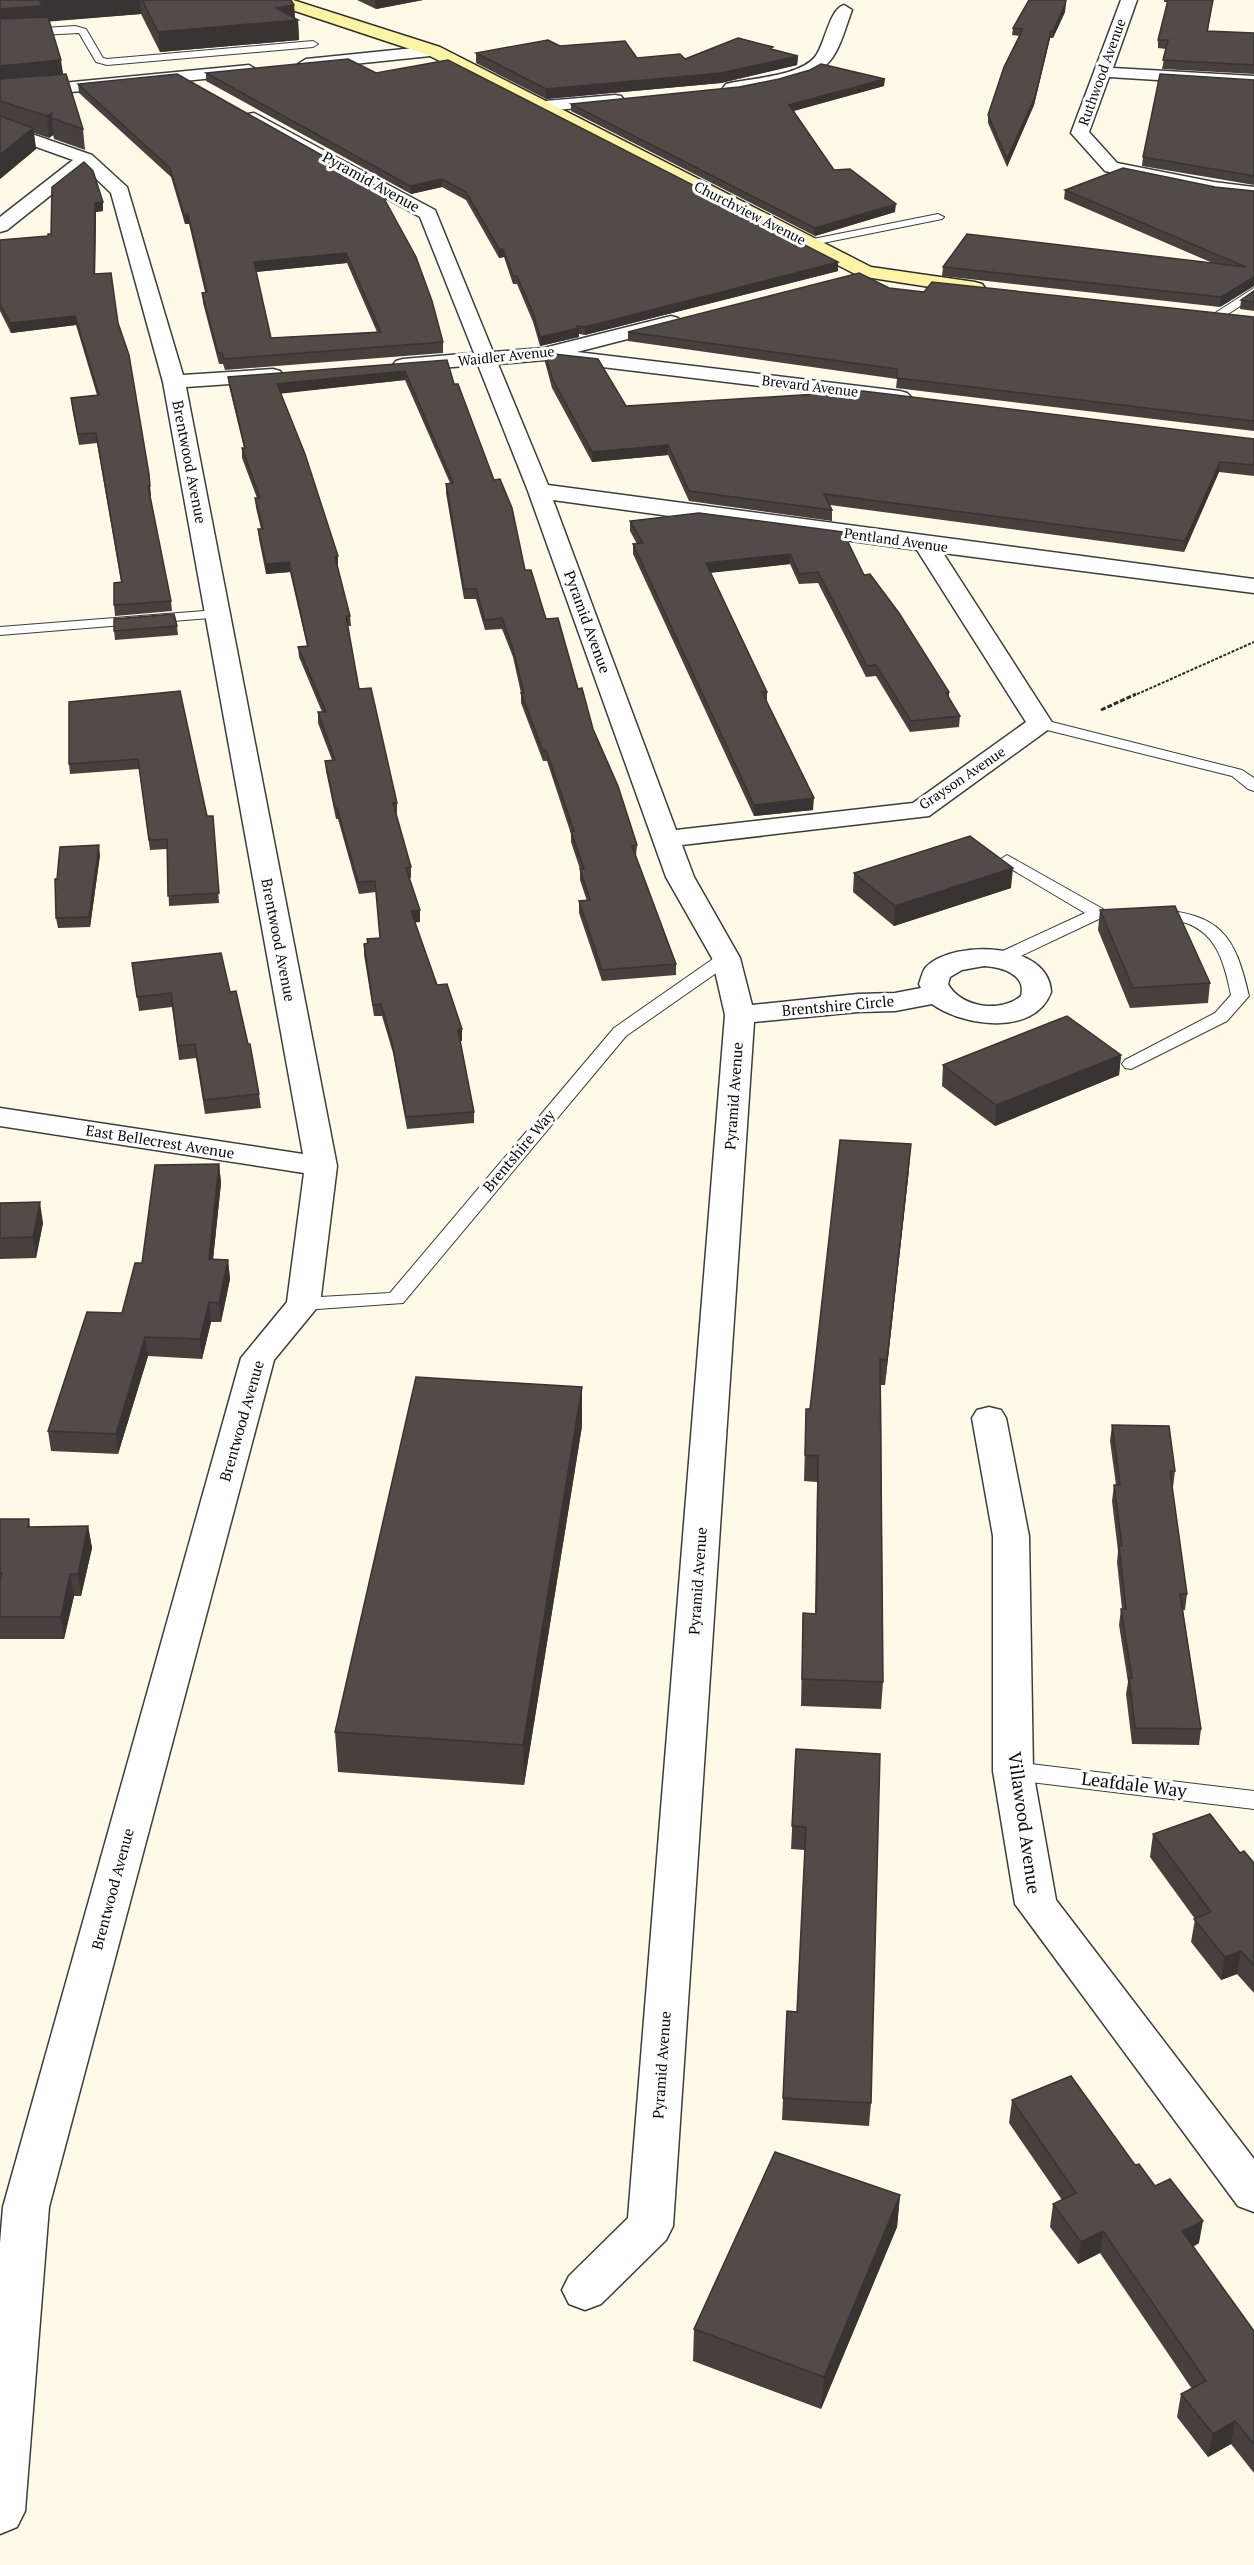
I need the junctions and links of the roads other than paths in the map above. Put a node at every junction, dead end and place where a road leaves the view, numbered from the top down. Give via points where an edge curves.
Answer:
1 (278, 0) edge
2 (1129, 0) edge
3 (844, 10) dead end
4 (0, 34) edge
5 (312, 44) dead end
6 (434, 51) junction
7 (285, 67) edge
8 (262, 69) edge
9 (173, 71) junction
10 (1103, 72) junction
11 (1254, 81) edge
12 (721, 90) edge
13 (0, 94) edge
14 (627, 99) edge
15 (545, 106) junction
16 (0, 128) edge
17 (86, 159) junction
18 (1254, 193) edge
19 (938, 217) dead end
20 (0, 225) edge
21 (808, 243) junction
22 (866, 272) junction
23 (831, 281) edge
24 (993, 290) edge
25 (1254, 292) edge
26 (1245, 309) edge
27 (1194, 312) edge
28 (694, 316) edge
29 (544, 354) junction
30 (486, 359) junction
31 (382, 366) edge
32 (289, 374) edge
33 (174, 382) junction
34 (923, 400) edge
35 (539, 491) junction
36 (925, 544) junction
37 (1254, 586) edge
38 (217, 614) junction
39 (0, 631) edge
40 (1049, 727) junction
41 (1254, 786) edge
42 (666, 838) junction
43 (1007, 860) edge
44 (1097, 913) junction
45 (1119, 914) edge
46 (1141, 914) edge
47 (726, 958) junction
48 (1000, 959) junction
49 (936, 994) junction
50 (740, 1015) junction
51 (1131, 1064) dead end
52 (0, 1118) edge
53 (321, 1166) junction
54 (303, 1304) junction
55 (989, 1418) dead end
56 (1013, 1771) junction
57 (1254, 1800) edge
58 (1254, 2193) edge
59 (585, 2290) dead end
60 (0, 2511) edge

1 - 6 street, Churchview Avenue
2 - 10 street, Ruthwood Avenue
3 - 12 street via 820,62 801,73
4 - 9 lane via 75,29 83,31 99,60
5 - 9 lane
6 - 7 street
6 - 15 street, Churchview Avenue
8 - 9 street
9 - 13 street
9 - 30 street, Pyramid Avenue via 428,214
10 - 11 street
10 - 18 street, Ruthwood Avenue via 1080,133 1111,167
14 - 15 street
15 - 21 street, Churchview Avenue
16 - 17 street, Brentwood Avenue
17 - 20 street
17 - 33 street, Brentwood Avenue via 120,191
19 - 21 lane
21 - 22 street, Churchview Avenue
22 - 23 street
22 - 24 street, Churchview Avenue
25 - 26 lane
26 - 27 street via 1218,315
28 - 29 street, Waidler Avenue
29 - 30 street, Waidler Avenue
29 - 34 street, Brevard Avenue
30 - 31 street, Waidler Avenue
30 - 35 street, Pyramid Avenue
32 - 33 street
33 - 38 street, Brentwood Avenue
35 - 36 street, Pentland Avenue
35 - 42 street, Pyramid Avenue
36 - 37 street, Pentland Avenue
36 - 40 street
38 - 39 lane
38 - 53 street, Brentwood Avenue
40 - 41 lane via 1237,773
40 - 42 street, Grayson Avenue via 920,810
42 - 47 street, Pyramid Avenue via 680,878
43 - 44 lane
44 - 45 lane
44 - 48 lane
46 - 51 lane via 1174,915 1201,922 1218,936 1231,955 1240,996 1221,1017
47 - 50 street, Pyramid Avenue
47 - 54 lane, Brentshire Way via 620,1032 396,1299
48 - 49 street via 962,959 947,964 935,974 932,984
48 - 49 street via 1035,978 1039,988 1030,1004 990,1015 957,1008
49 - 50 street, Brentshire Circle via 895,1002
50 - 59 street, Pyramid Avenue via 650,2226
52 - 53 street, East Bellecrest Avenue
53 - 54 street, Brentwood Avenue
54 - 60 street, Brentwood Avenue via 258,1358 26,2207
55 - 56 street, Villawood Avenue via 1011,1536
56 - 57 lane, Leafdale Way
56 - 58 street, Villawood Avenue via 1036,1904

